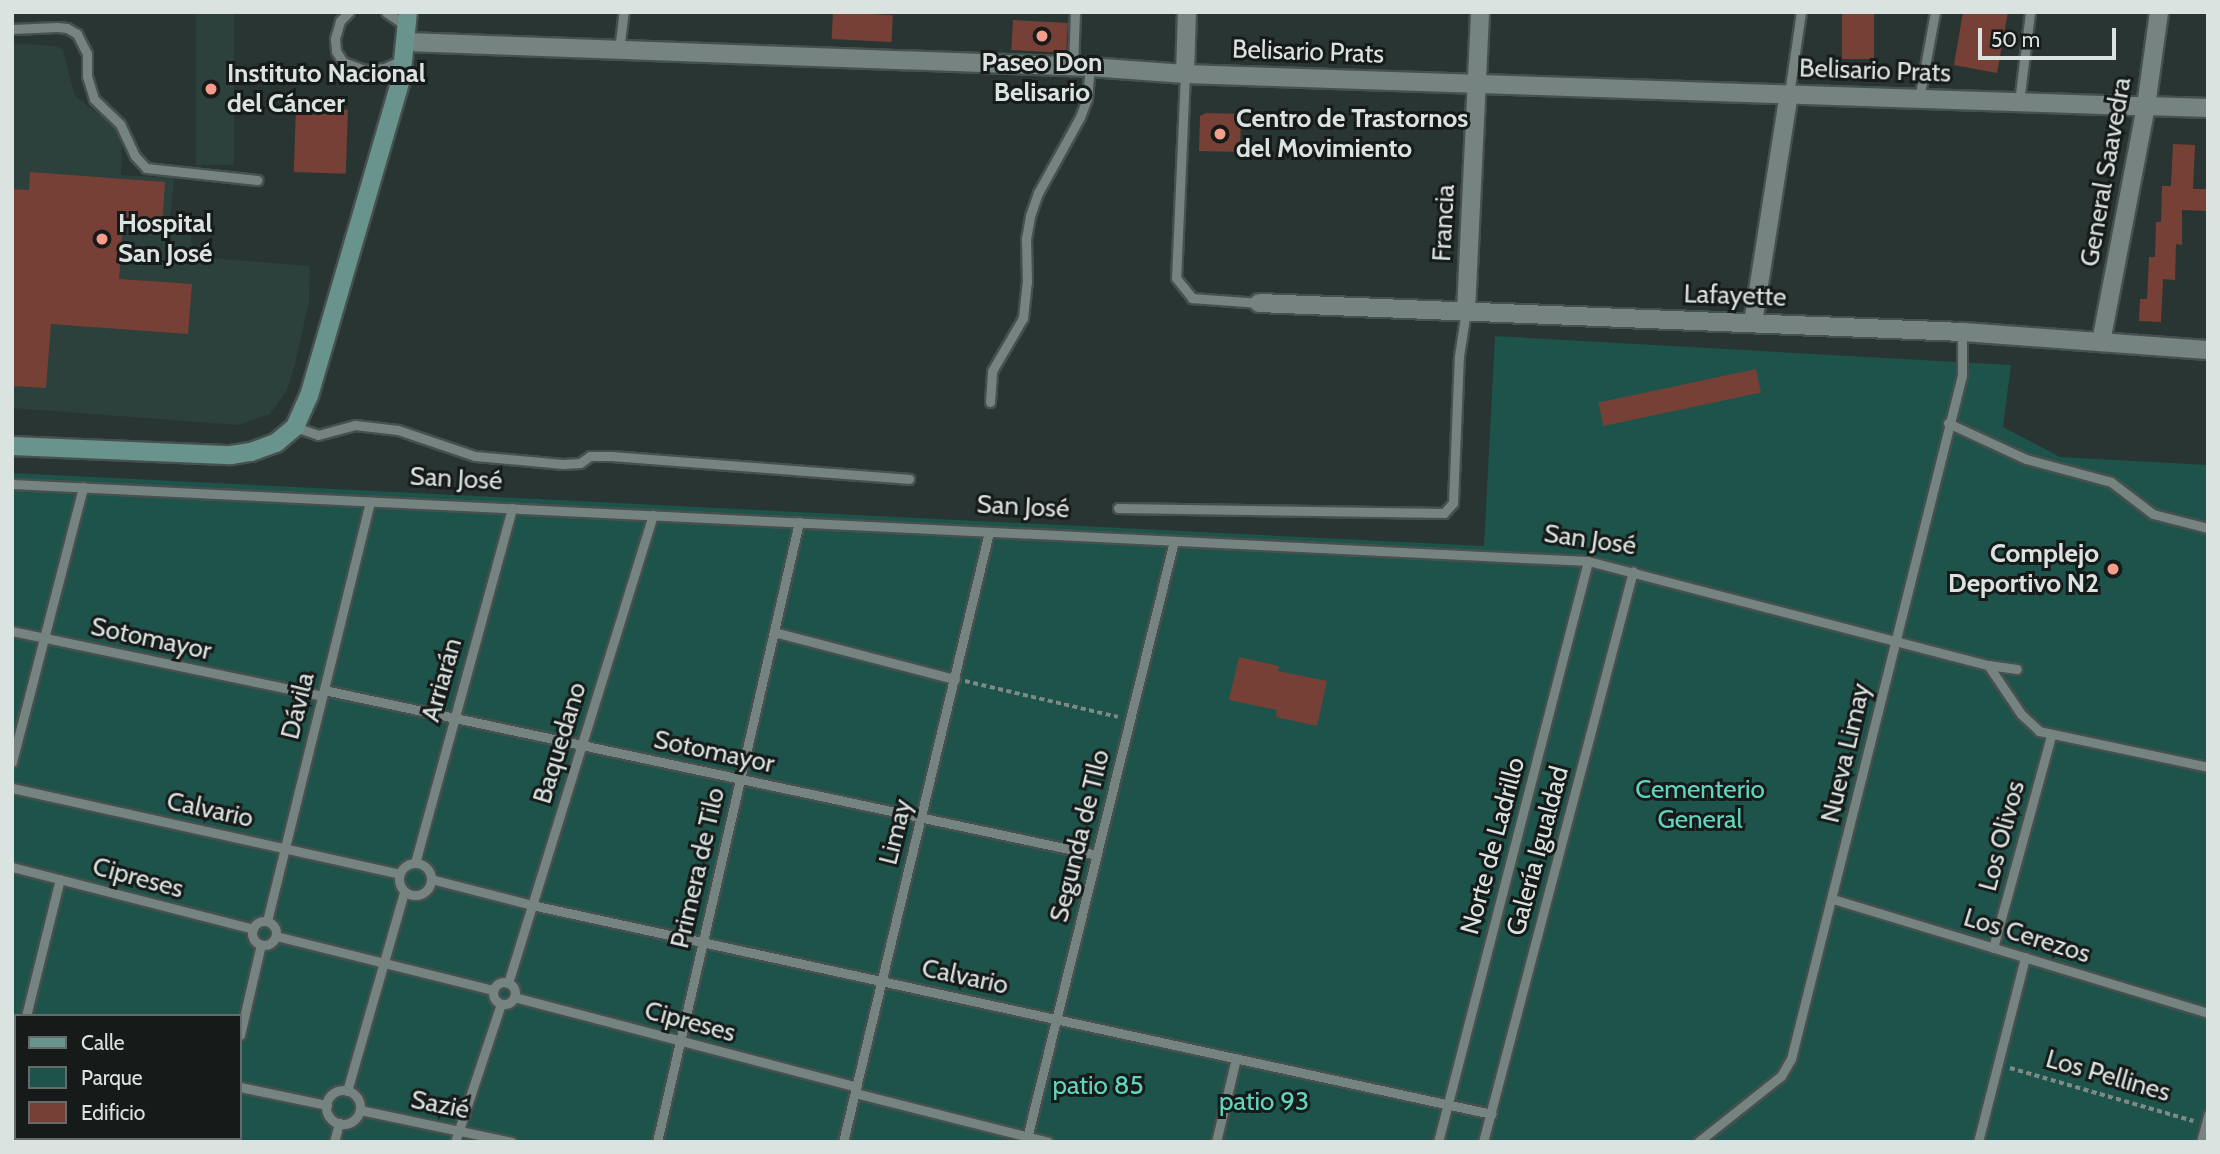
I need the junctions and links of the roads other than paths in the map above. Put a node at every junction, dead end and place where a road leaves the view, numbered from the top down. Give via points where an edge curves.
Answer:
1 (349, 12) edge
2 (386, 12) edge
3 (624, 12) edge
4 (1075, 12) edge
5 (1187, 12) edge
6 (1480, 12) edge
7 (1801, 12) edge
8 (1935, 12) edge
9 (2030, 12) edge
10 (2159, 12) edge
11 (12, 29) edge
12 (407, 35) edge
13 (619, 50) junction
14 (1082, 67) junction
15 (1185, 74) junction
16 (1478, 84) junction
17 (1789, 94) junction
18 (1919, 99) junction
19 (2020, 102) junction
20 (2146, 106) junction
21 (2208, 108) edge
22 (257, 180) dead end
23 (1259, 303) joint
24 (1466, 311) junction
25 (1752, 323) junction
26 (1962, 332) junction
27 (2101, 342) junction
28 (2208, 351) edge
29 (990, 402) dead end
30 (1948, 423) junction
31 (295, 427) junction
32 (12, 446) edge
33 (909, 479) dead end
34 (12, 484) edge
35 (83, 487) junction
36 (370, 501) junction
37 (512, 508) junction
38 (1118, 508) dead end
39 (653, 515) junction
40 (799, 522) junction
41 (2208, 528) edge
42 (989, 532) junction
43 (1174, 541) junction
44 (1588, 561) junction
45 (1633, 571) junction
46 (12, 631) edge
47 (774, 632) junction
48 (45, 638) junction
49 (1893, 640) junction
50 (1988, 665) junction
51 (2017, 669) dead end
52 (955, 679) junction
53 (323, 693) junction
54 (453, 718) junction
55 (2051, 736) junction
56 (582, 745) junction
57 (12, 762) edge
58 (2208, 767) edge
59 (740, 779) junction
60 (12, 788) edge
61 (921, 818) junction
62 (285, 848) junction
63 (1097, 855) junction
64 (415, 863) junction
65 (12, 867) edge
66 (399, 874) junction
67 (60, 879) junction
68 (431, 879) junction
69 (404, 892) junction
70 (1833, 899) junction
71 (532, 905) junction
72 (267, 921) junction
73 (253, 929) junction
74 (276, 936) junction
75 (703, 940) junction
76 (261, 944) junction
77 (1993, 948) junction
78 (2025, 957) junction
79 (384, 963) junction
80 (882, 980) junction
81 (508, 983) junction
82 (493, 990) junction
83 (514, 997) junction
84 (501, 1004) junction
85 (2208, 1013) edge
86 (26, 1014) edge
87 (1056, 1018) junction
88 (242, 1026) edge
89 (680, 1041) junction
90 (1236, 1058) junction
91 (242, 1087) edge
92 (855, 1090) junction
93 (347, 1091) junction
94 (1448, 1104) junction
95 (327, 1105) junction
96 (360, 1110) junction
97 (1491, 1114) junction
98 (2206, 1120) edge
99 (339, 1123) junction
100 (460, 1129) junction
101 (1026, 1139) edge
102 (334, 1142) edge
103 (455, 1142) edge
104 (512, 1142) edge
105 (657, 1142) edge
106 (843, 1142) edge
107 (1048, 1142) edge
108 (1216, 1142) edge
109 (1438, 1142) edge
110 (1483, 1142) edge
111 (1698, 1142) edge
112 (1978, 1142) edge
113 (2201, 1142) edge

1 - 12 lane via 340,21 335,39 343,62 355,69 384,68
2 - 12 lane
3 - 13 lane
4 - 14 lane
5 - 15 street
6 - 16 street, Francia
7 - 17 lane
8 - 18 lane
9 - 19 lane
10 - 20 street, General Saavedra
11 - 22 lane via 67,28 78,34 87,54 94,99 120,124 146,168
12 - 13 street, Belisario Prats
12 - 31 main road via 309,396
13 - 14 street, Belisario Prats
14 - 15 street, Belisario Prats
14 - 29 lane via 1087,99 1030,216 1023,318 992,371
15 - 16 street, Belisario Prats
15 - 23 lane via 1176,278 1192,298
16 - 17 street, Belisario Prats
16 - 24 street, Francia
17 - 18 street, Belisario Prats
17 - 25 street
18 - 19 street, Belisario Prats
19 - 20 street, Belisario Prats
20 - 21 street, Belisario Prats
20 - 27 street, General Saavedra
23 - 24 street, Lafayette
24 - 25 street, Lafayette
24 - 38 lane via 1459,356 1453,503 1444,513
25 - 26 street, Lafayette
26 - 27 street, Lafayette
26 - 30 lane, Nueva Limay via 1962,375
27 - 28 street, Lafayette
30 - 41 lane via 2026,459 2111,482 2153,514
30 - 49 lane, Nueva Limay
31 - 32 main road via 276,443 231,455
31 - 33 lane via 318,435 355,425 398,430 475,456 551,463 612,456
34 - 35 lane, San José
35 - 36 lane, San José
35 - 48 lane
36 - 37 lane, San José
36 - 53 lane, Dávila
37 - 39 lane, San José
37 - 54 lane, Arriarán
39 - 40 lane, San José
39 - 56 lane, Baquedano
40 - 42 lane, San José
40 - 47 lane, Primera de Tilo
42 - 43 lane, San José
42 - 52 lane, Limay
43 - 44 lane, San José
43 - 63 lane, Segunda de TIlo
44 - 45 lane, San José
44 - 94 lane, Norte de Ladrillo
45 - 49 lane, San José
45 - 97 lane, Galería Igualdad
46 - 48 lane, Sotomayor
47 - 52 lane
47 - 59 lane, Primera de Tilo
48 - 53 lane, Sotomayor
48 - 57 lane
49 - 50 lane, San José
49 - 70 lane, Nueva Limay
50 - 51 lane, San José
50 - 55 lane via 2030,725
52 - 61 lane, Limay
53 - 54 lane, Sotomayor
53 - 62 lane, Dávila
54 - 56 lane, Sotomayor
54 - 64 lane, Arriarán
55 - 58 lane
55 - 77 lane, Los Olivos
56 - 59 lane, Sotomayor
56 - 71 lane, Baquedano
59 - 61 lane, Sotomayor
59 - 75 lane, Primera de Tilo
60 - 62 lane, Calvario
61 - 63 lane, Sotomayor
61 - 80 lane, Limay
62 - 66 lane, Calvario
62 - 72 lane, Dávila
63 - 87 lane, Segunda de TIlo
64 - 66 lane
64 - 68 lane via 426,868
65 - 67 lane, Cipreses
66 - 69 lane
67 - 73 lane, Cipreses
67 - 86 lane
68 - 69 lane via 422,894
68 - 71 lane, Calvario
69 - 79 lane
70 - 77 lane, Los Cerezos
70 - 111 lane, Nueva Limay via 1787,1068
71 - 75 lane, Calvario
71 - 81 lane, Baquedano
72 - 73 lane
72 - 74 lane via 274,925
73 - 76 lane via 253,937
74 - 76 lane
74 - 79 lane
75 - 80 lane, Calvario
75 - 89 lane, Primera de Tilo
76 - 88 lane
77 - 78 lane, Los Cerezos
78 - 85 lane, Los Cerezos
78 - 112 lane
79 - 82 lane
79 - 93 lane
80 - 87 lane, Calvario
80 - 92 lane, Limay
81 - 82 lane via 497,984
81 - 83 lane
82 - 84 lane
83 - 84 lane
83 - 89 lane, Cipreses
84 - 100 lane
87 - 90 lane, Calvario
87 - 101 lane, Segunda de TIlo
89 - 92 lane, Cipreses
89 - 105 lane, Primera de Tilo
90 - 94 lane, Calvario
90 - 108 lane
91 - 95 lane
92 - 101 lane, Cipreses
92 - 106 lane, Limay
93 - 95 lane via 332,1095
93 - 96 lane via 359,1100
94 - 97 lane, Calvario
94 - 109 lane, Norte de Ladrillo
95 - 99 lane via 330,1116
96 - 99 lane via 354,1120
96 - 100 lane, Sazié
97 - 110 lane, Galería Igualdad
98 - 113 lane
99 - 102 lane
100 - 103 lane
100 - 104 lane, Sazié
101 - 107 lane, Cipreses

